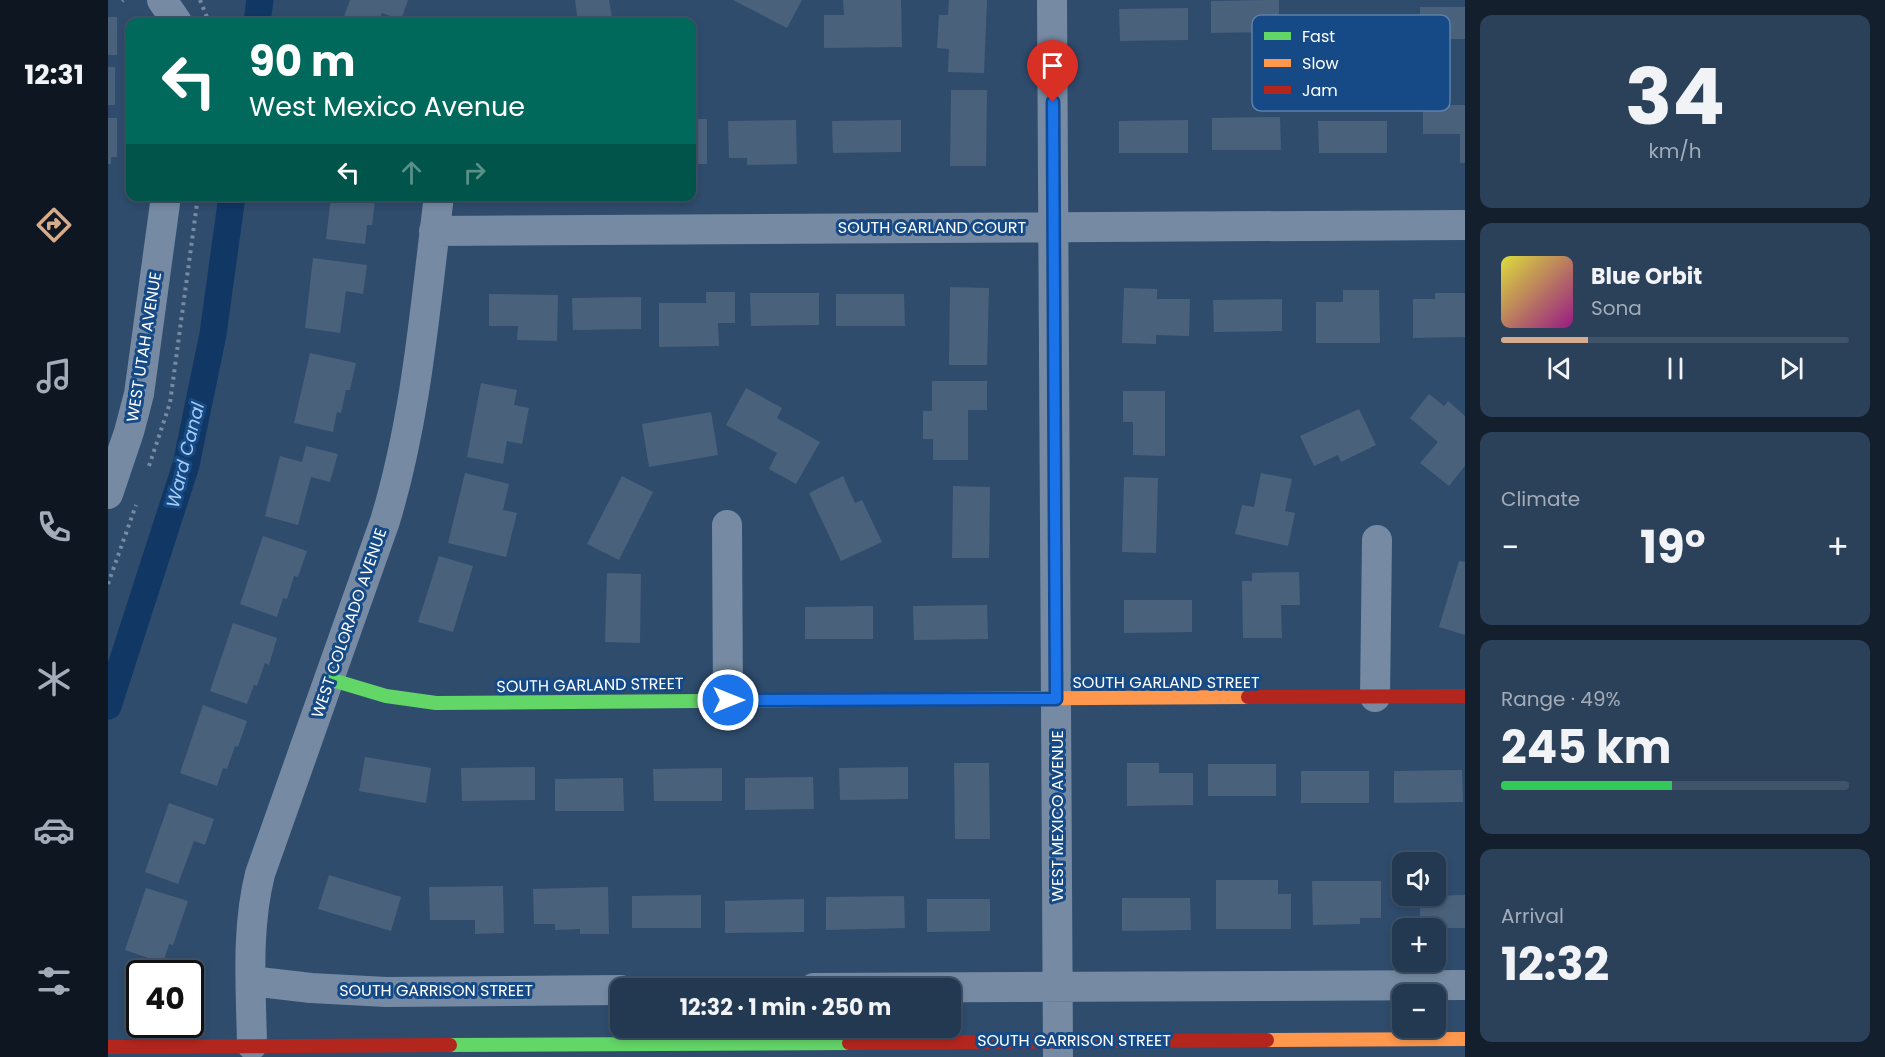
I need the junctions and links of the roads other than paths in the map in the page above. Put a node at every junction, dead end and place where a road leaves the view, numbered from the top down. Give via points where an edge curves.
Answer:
1 (1052, 0) edge
2 (165, 201) edge
3 (438, 201) edge
4 (1465, 225) edge
5 (1053, 226) junction
6 (434, 231) junction
7 (108, 494) edge
8 (727, 525) dead end
9 (1377, 540) dead end
10 (329, 679) junction
11 (1465, 696) edge
12 (1375, 698) junction
13 (1056, 699) junction
14 (728, 700) junction
15 (251, 981) junction
16 (1465, 985) edge
17 (961, 987) edge
18 (1057, 987) junction
19 (610, 990) edge
20 (1465, 1039) edge
21 (252, 1045) junction
22 (108, 1047) edge
23 (1058, 1048) edge

1 - 5 street, WEST MEXICO AVENUE
2 - 7 street, WEST UTAH AVENUE via 139,394
3 - 6 street, WEST COLORADO AVENUE
4 - 5 street, SOUTH GARLAND COURT
5 - 6 street, SOUTH GARLAND COURT
5 - 13 street, WEST MEXICO AVENUE
6 - 10 street, WEST COLORADO AVENUE via 406,441 385,521
8 - 14 street
9 - 12 street
10 - 14 main road, SOUTH GARLAND STREET via 386,696 436,703
10 - 15 street, WEST COLORADO AVENUE via 260,874 253,910
11 - 12 main road, SOUTH GARLAND STREET
12 - 13 main road, SOUTH GARLAND STREET
13 - 14 main road, SOUTH GARLAND STREET
13 - 18 street, WEST MEXICO AVENUE
15 - 19 street, SOUTH GARRISON STREET via 386,992
15 - 21 street, WEST COLORADO AVENUE
16 - 18 street
17 - 18 street
18 - 23 street, WEST MEXICO AVENUE
20 - 23 main road, SOUTH GARRISON STREET
21 - 22 main road, SOUTH GARRISON STREET
21 - 23 main road, SOUTH GARRISON STREET

